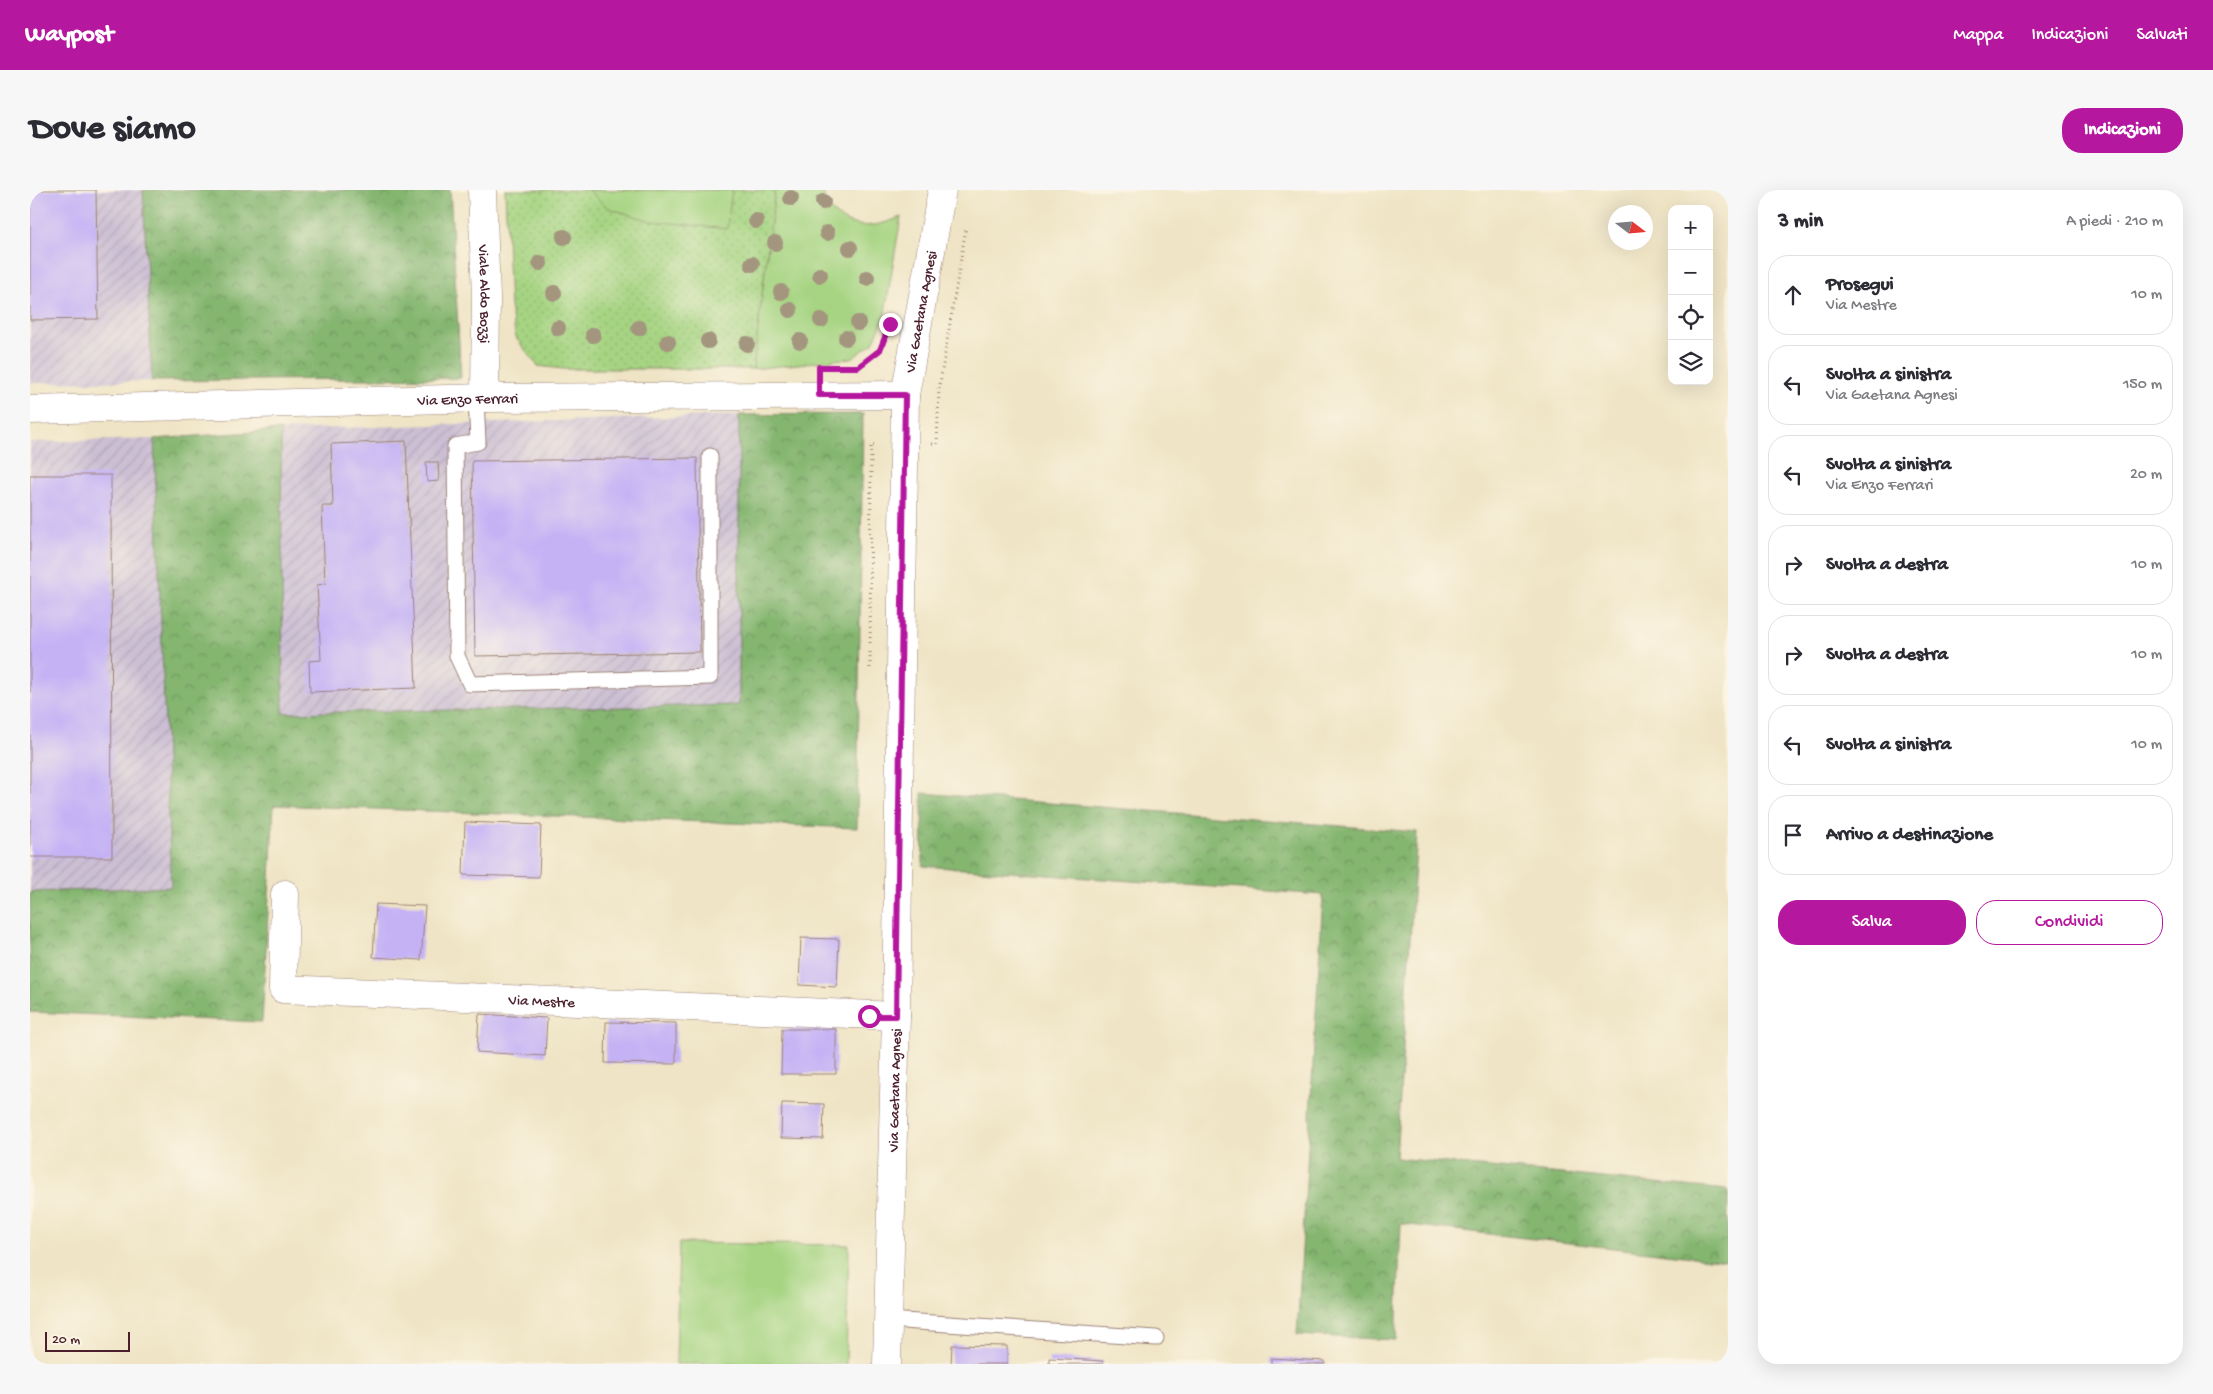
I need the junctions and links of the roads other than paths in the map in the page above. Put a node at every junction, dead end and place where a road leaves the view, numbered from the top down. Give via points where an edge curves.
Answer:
1 (482, 190) edge
2 (942, 190) edge
3 (905, 395) junction
4 (480, 399) junction
5 (30, 410) edge
6 (710, 456) dead end
7 (285, 894) dead end
8 (896, 1016) junction
9 (888, 1320) junction
10 (1156, 1338) dead end
11 (887, 1364) edge

1 - 4 street, Viale Aldo Bozzi via 486,298
2 - 3 street, Via Gaetana Agnesi
3 - 4 street, Via Enzo Ferrari
3 - 8 street, Via Gaetana Agnesi
4 - 5 street, Via Enzo Ferrari
4 - 6 lane via 478,442 455,446 457,656 470,684 710,677
7 - 8 street, Via Mestre via 283,989
8 - 9 street, Via Gaetana Agnesi
9 - 10 lane
9 - 11 street, Via Gaetana Agnesi

